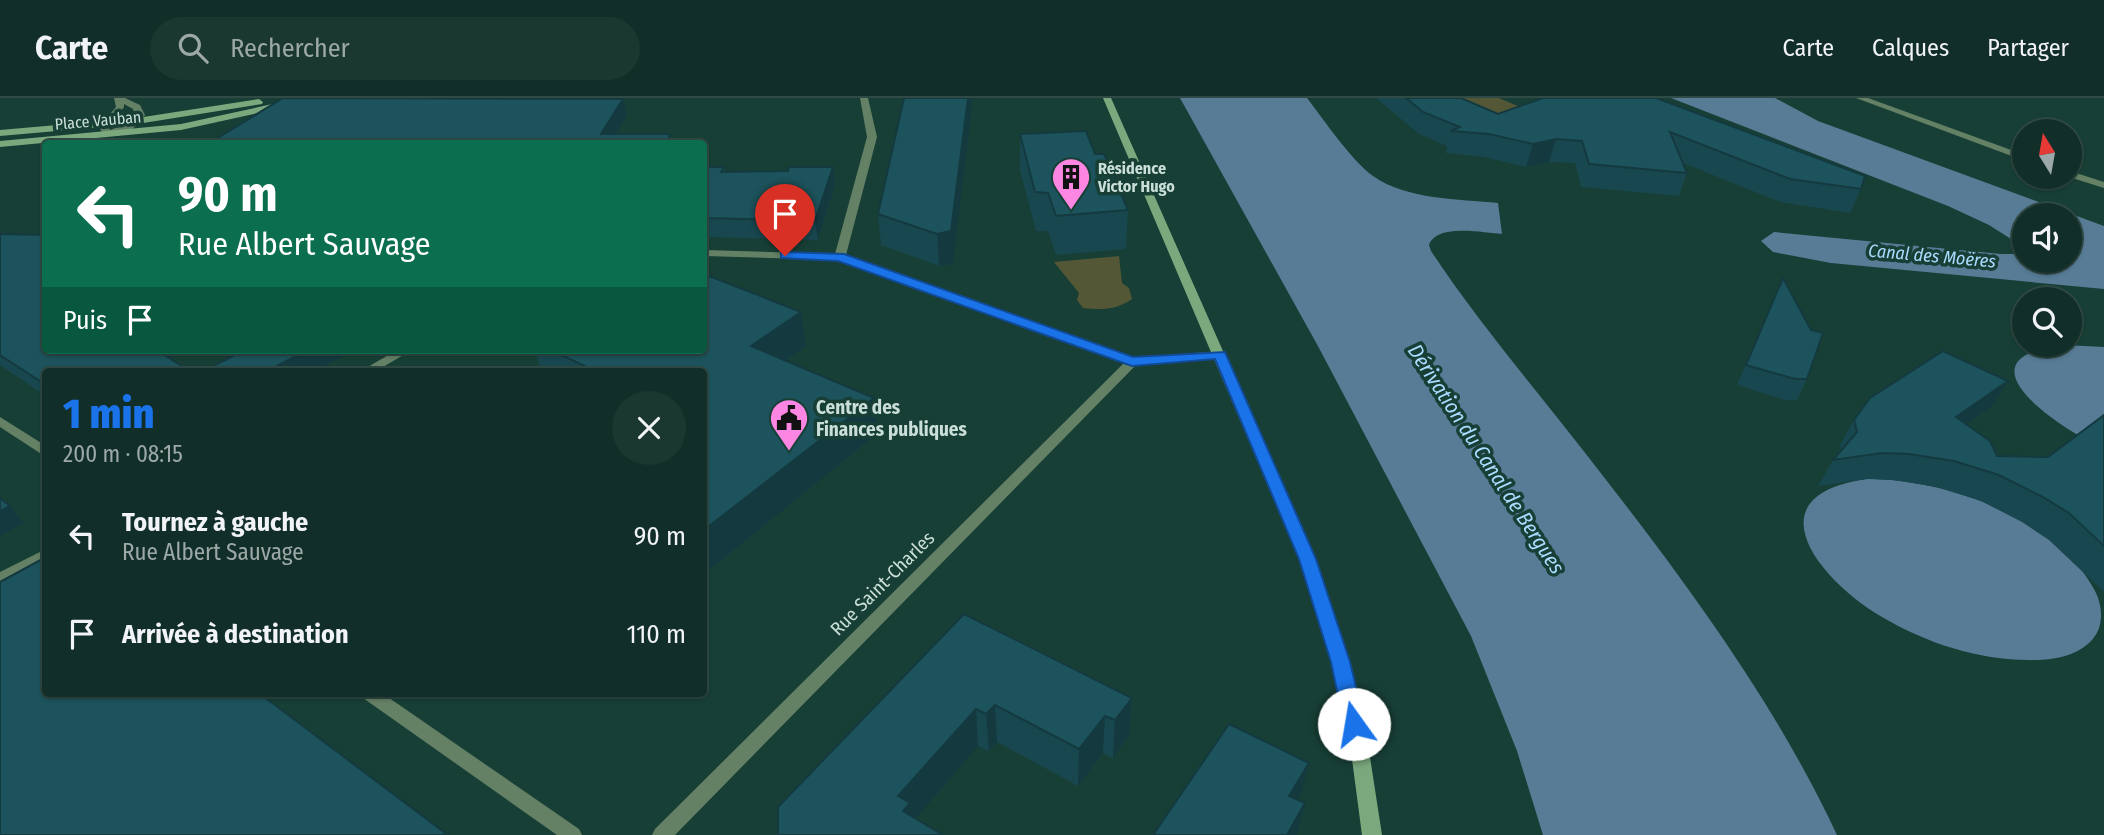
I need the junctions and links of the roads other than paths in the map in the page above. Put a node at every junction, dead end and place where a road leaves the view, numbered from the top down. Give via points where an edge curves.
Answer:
1 (118, 98) edge
2 (864, 98) edge
3 (1107, 98) edge
4 (1860, 98) edge
5 (288, 101) edge
6 (137, 121) junction
7 (105, 124) junction
8 (0, 133) edge
9 (113, 134) junction
10 (42, 140) edge
11 (45, 140) edge
12 (0, 144) edge
13 (2012, 153) edge
14 (2082, 178) edge
15 (2104, 186) edge
16 (707, 253) edge
17 (840, 257) junction
18 (399, 354) edge
19 (1220, 355) junction
20 (1132, 362) junction
21 (373, 368) edge
22 (0, 421) edge
23 (42, 450) edge
24 (42, 556) edge
25 (0, 579) edge
26 (375, 697) edge
27 (572, 835) edge
28 (662, 835) edge
29 (1372, 835) edge

1 - 6 street via 140,109
1 - 7 street via 120,107
2 - 17 street via 872,137
3 - 19 main road
4 - 13 street
5 - 6 main road, Place Vauban
5 - 9 main road, Place Vauban via 195,125
6 - 7 main road, Place Vauban
6 - 9 street
7 - 8 main road, Place Vauban
7 - 9 street via 106,132
9 - 11 main road, Place Vauban
10 - 12 main road, Place Vauban
14 - 15 street
16 - 17 street
17 - 20 street
18 - 21 street
19 - 20 street
19 - 29 main road via 1303,548 1329,624 1359,744
20 - 28 street, Rue Saint-Charles
22 - 23 street
24 - 25 street
26 - 27 street

